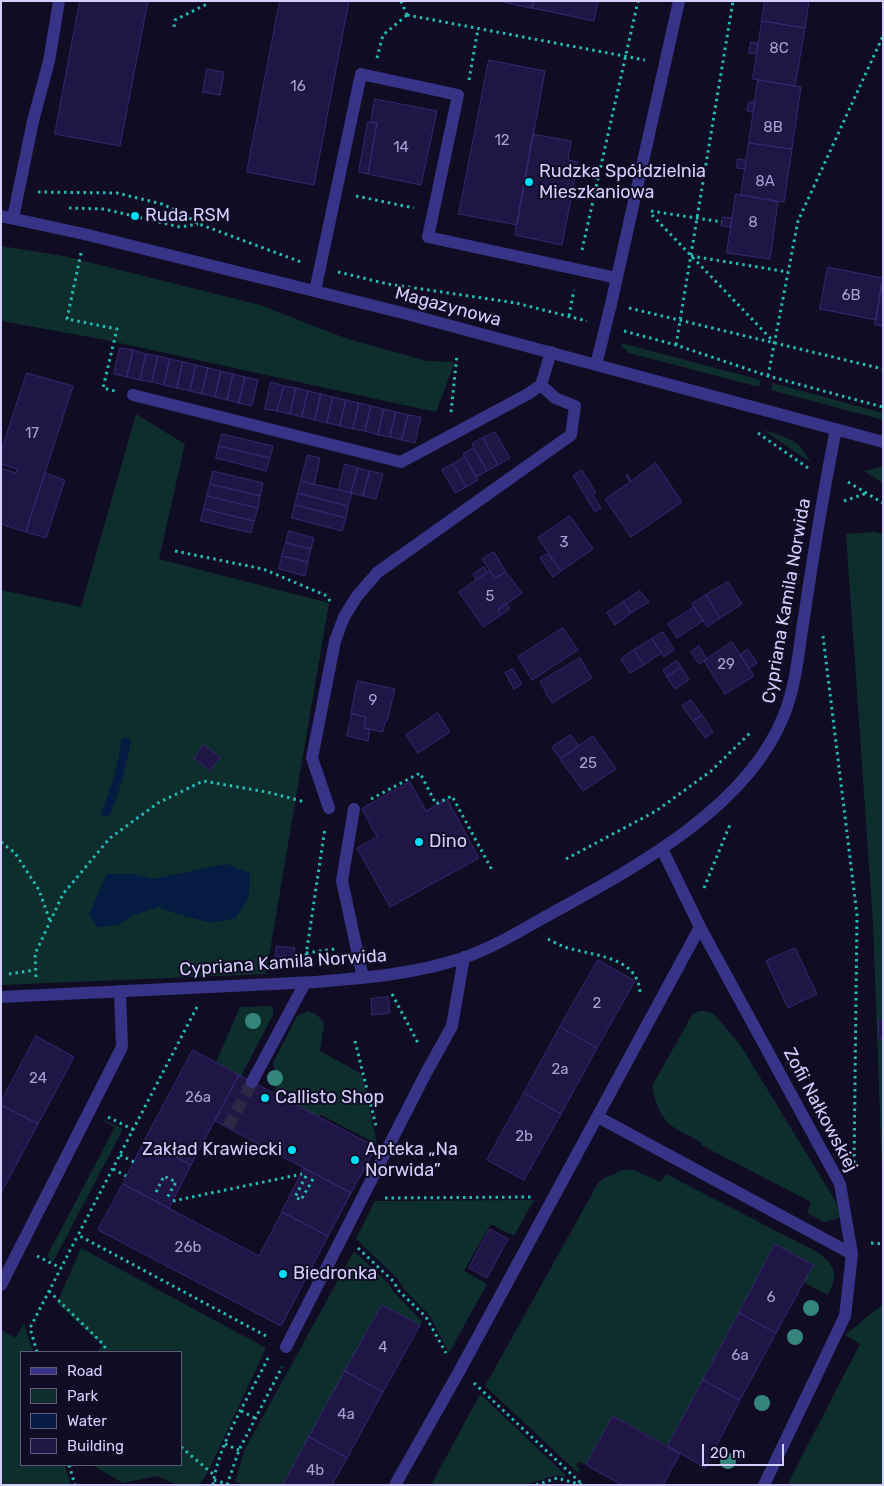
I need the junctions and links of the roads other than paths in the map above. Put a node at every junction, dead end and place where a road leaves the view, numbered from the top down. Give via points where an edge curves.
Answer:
1 (60, 1) edge
2 (679, 1) edge
3 (7, 217) edge
4 (617, 278) junction
5 (315, 291) junction
6 (550, 352) junction
7 (596, 365) junction
8 (541, 386) junction
9 (133, 395) road end
10 (836, 429) junction
11 (883, 442) edge
12 (329, 808) road end
13 (354, 809) road end
14 (662, 849) junction
15 (700, 927) junction
16 (464, 957) junction
17 (363, 978) junction
18 (305, 982) junction
19 (120, 991) junction
20 (1, 996) edge
21 (252, 1082) tunnel mouth
22 (598, 1117) junction
23 (852, 1254) junction
24 (1, 1285) edge
25 (286, 1347) road end
26 (396, 1485) edge
27 (764, 1485) edge

1 - 3 street via 19,190
2 - 4 street
3 - 5 street, Magazynowa
4 - 5 street via 428,237 458,95 361,74
4 - 7 street
5 - 6 street, Magazynowa
6 - 7 street, Magazynowa
6 - 8 street
7 - 10 street, Magazynowa
8 - 9 street via 401,462
8 - 12 street via 555,398 575,406 571,435 378,572 344,617 335,641 312,758
10 - 11 street, Magazynowa
10 - 14 street, Cypriana Kamila Norwida via 793,681 784,715 768,747 744,779 713,810
13 - 17 street via 342,881
14 - 15 street, Zofii Nałkowskiej
14 - 16 street, Cypriana Kamila Norwida via 591,892
15 - 22 street
15 - 23 street, Zofii Nałkowskiej via 840,1184
16 - 17 street, Cypriana Kamila Norwida via 421,970
16 - 25 street via 452,1026
17 - 18 street, Cypriana Kamila Norwida
18 - 19 street, Cypriana Kamila Norwida
18 - 21 street
19 - 20 street, Cypriana Kamila Norwida
19 - 24 street via 122,1048
22 - 23 street
22 - 26 street
23 - 27 street, Zofii Nałkowskiej via 845,1316

